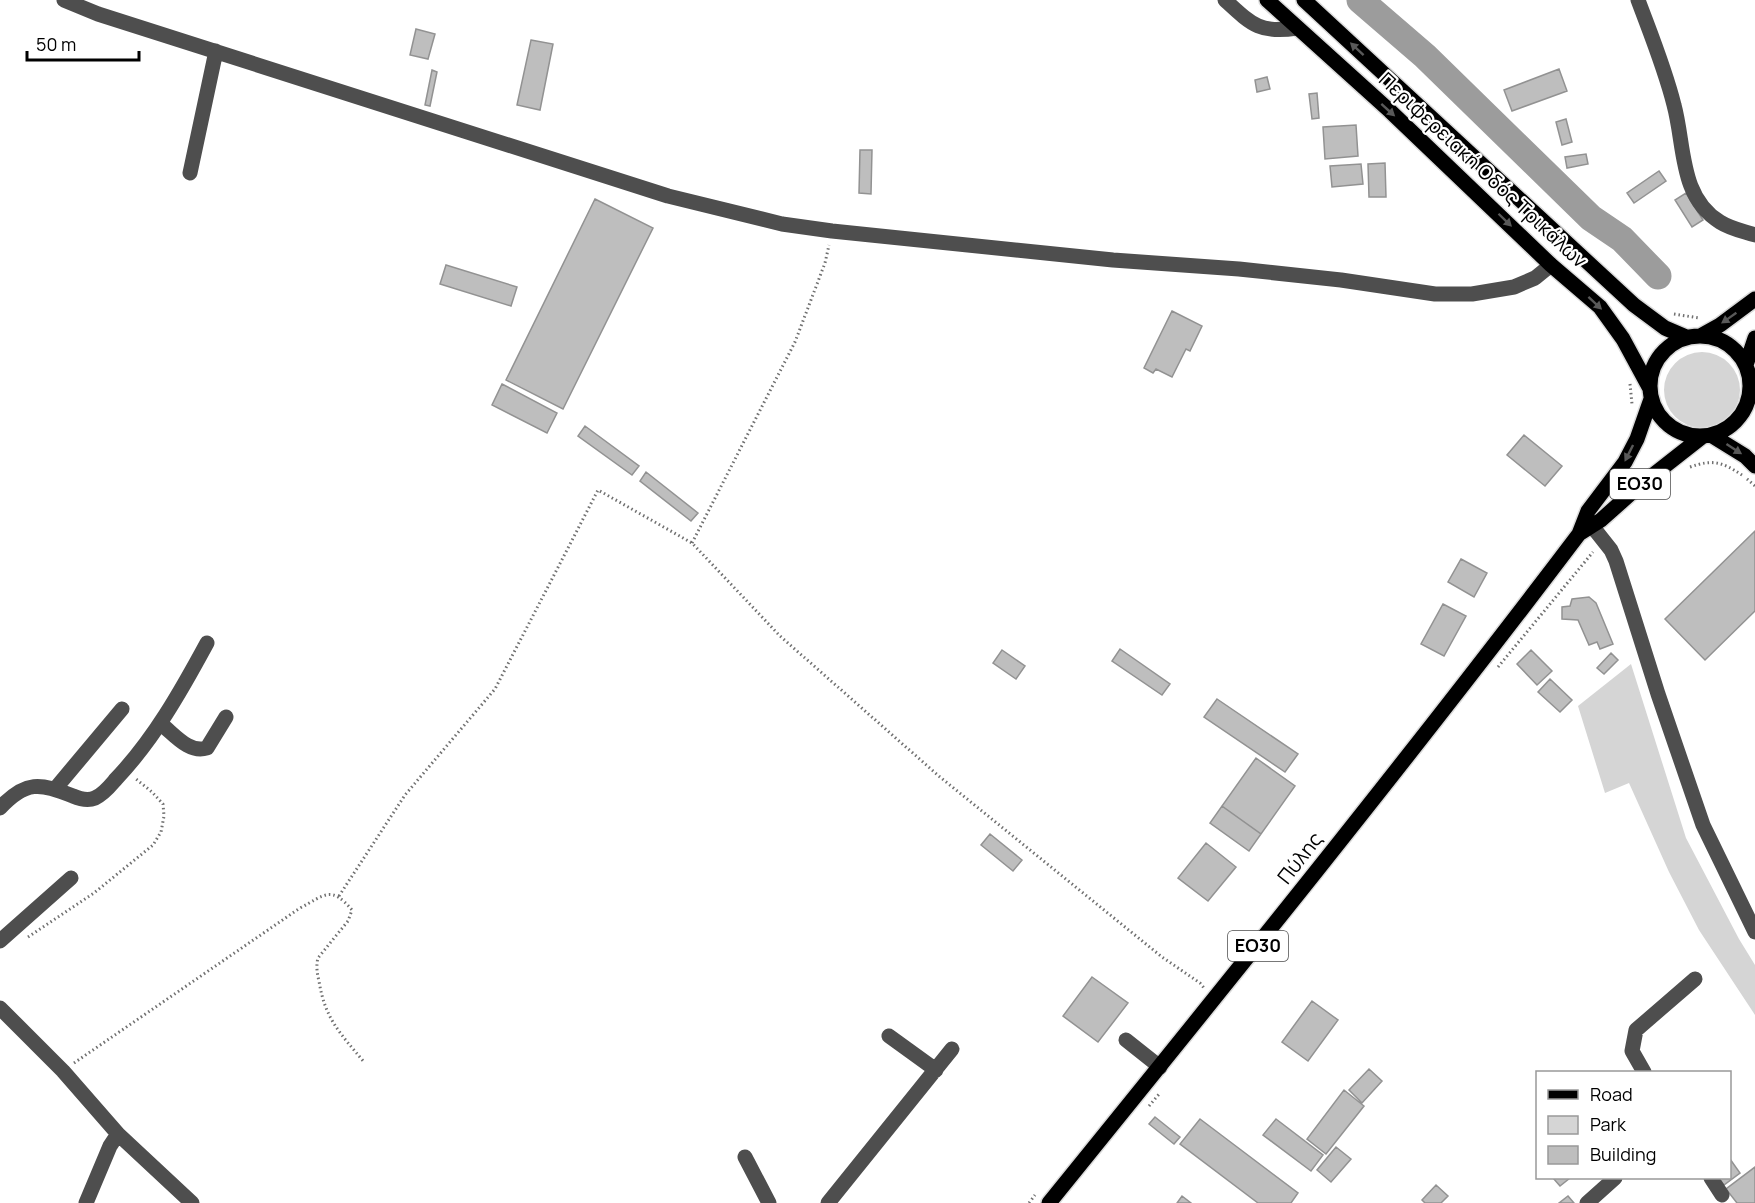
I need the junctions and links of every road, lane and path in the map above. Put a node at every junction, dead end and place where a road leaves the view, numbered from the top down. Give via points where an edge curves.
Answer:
1 (63, 0) edge
2 (1225, 0) edge
3 (1267, 0) edge
4 (1304, 0) edge
5 (1638, 0) edge
6 (1297, 28) junction
7 (216, 51) junction
8 (190, 172) dead end
9 (832, 231) junction
10 (1755, 235) edge
11 (1551, 265) junction
12 (1755, 299) edge
13 (1669, 313) dead end
14 (1705, 317) dead end
15 (1702, 335) junction
16 (1686, 337) junction
17 (1755, 338) edge
18 (1746, 365) junction
19 (1629, 382) dead end
20 (1650, 393) junction
21 (1750, 393) junction
22 (1632, 406) dead end
23 (1755, 411) edge
24 (1707, 436) junction
25 (1755, 466) edge
26 (1586, 530) junction
27 (692, 543) junction
28 (207, 643) dead end
29 (122, 709) dead end
30 (226, 717) dead end
31 (161, 724) junction
32 (125, 770) junction
33 (55, 789) junction
34 (0, 808) edge
35 (71, 878) dead end
36 (339, 896) junction
37 (1755, 932) edge
38 (0, 941) edge
39 (21, 942) dead end
40 (1695, 979) dead end
41 (1216, 998) junction
42 (0, 1008) edge
43 (889, 1036) dead end
44 (1126, 1040) dead end
45 (952, 1049) dead end
46 (364, 1062) dead end
47 (1161, 1067) junction
48 (936, 1070) junction
49 (63, 1071) junction
50 (1643, 1071) edge
51 (118, 1134) junction
52 (745, 1156) dead end
53 (1613, 1179) edge
54 (1712, 1179) edge
55 (1722, 1195) dead end
56 (86, 1203) edge
57 (192, 1203) edge
58 (769, 1203) edge
59 (828, 1203) edge
60 (1049, 1203) edge
61 (1587, 1203) edge

1 - 7 street
2 - 6 street via 1246,20 1263,28
3 - 6 main road, Περιφερειακή Οδός Τρικάλων
16 -> 4 main road, Περιφερειακή Οδός Τρικάλων via 1665,328 1634,305
5 - 10 street via 1666,76 1680,128 1686,176 1706,210 1719,222
6 -> 11 main road, Περιφερειακή Οδός Τρικάλων
7 - 8 street
7 - 9 street via 668,196 782,224
9 - 11 street via 1239,269 1435,294 1472,294 1514,287
9 - 27 path via 825,263 795,342
11 -> 20 main road, Περιφερειακή Οδός Τρικάλων via 1605,313 1636,361
12 -> 15 main road, ΕΟ30
13 - 14 path
15 - 16 main road, ΕΟ30
15 - 18 main road, ΕΟ30 via 1728,344
16 - 20 main road, ΕΟ30 via 1659,356 1651,371
17 - 18 main road
18 - 21 main road
19 - 22 path
20 - 24 main road via 1658,415 1670,427 1686,435
20 -> 26 main road, ΕΟ30 via 1637,439 1625,462 1588,511
21 - 23 main road
21 - 24 main road, ΕΟ30 via 1737,420 1725,430
24 -> 25 main road
24 - 26 main road, ΕΟ30
26 - 37 street via 1607,545 1616,561 1703,825
26 - 41 main road, Πύλης / ΕΟ30
27 - 36 path via 598,490 495,690 405,795
27 - 41 path via 780,636 931,769
28 - 31 street
29 - 33 street
30 - 31 street via 207,748 200,750 191,749
31 - 32 street
32 - 33 street via 96,798 77,798
32 - 39 path via 163,804 164,816 157,839 94,893
33 - 34 street via 30,786 18,791
35 - 38 street
36 - 46 path via 352,914 316,964 326,1010
36 - 49 path via 324,896 300,908
40 - 50 street via 1636,1030 1632,1051
41 - 47 main road, Πύλης / ΕΟ30
42 - 49 street
43 - 48 street
44 - 47 street
45 - 48 street
47 - 60 main road, Πύλης / ΕΟ30
48 - 59 street
49 - 51 street
51 - 56 street
51 - 57 street
52 - 58 street
53 - 61 street
54 - 55 street

